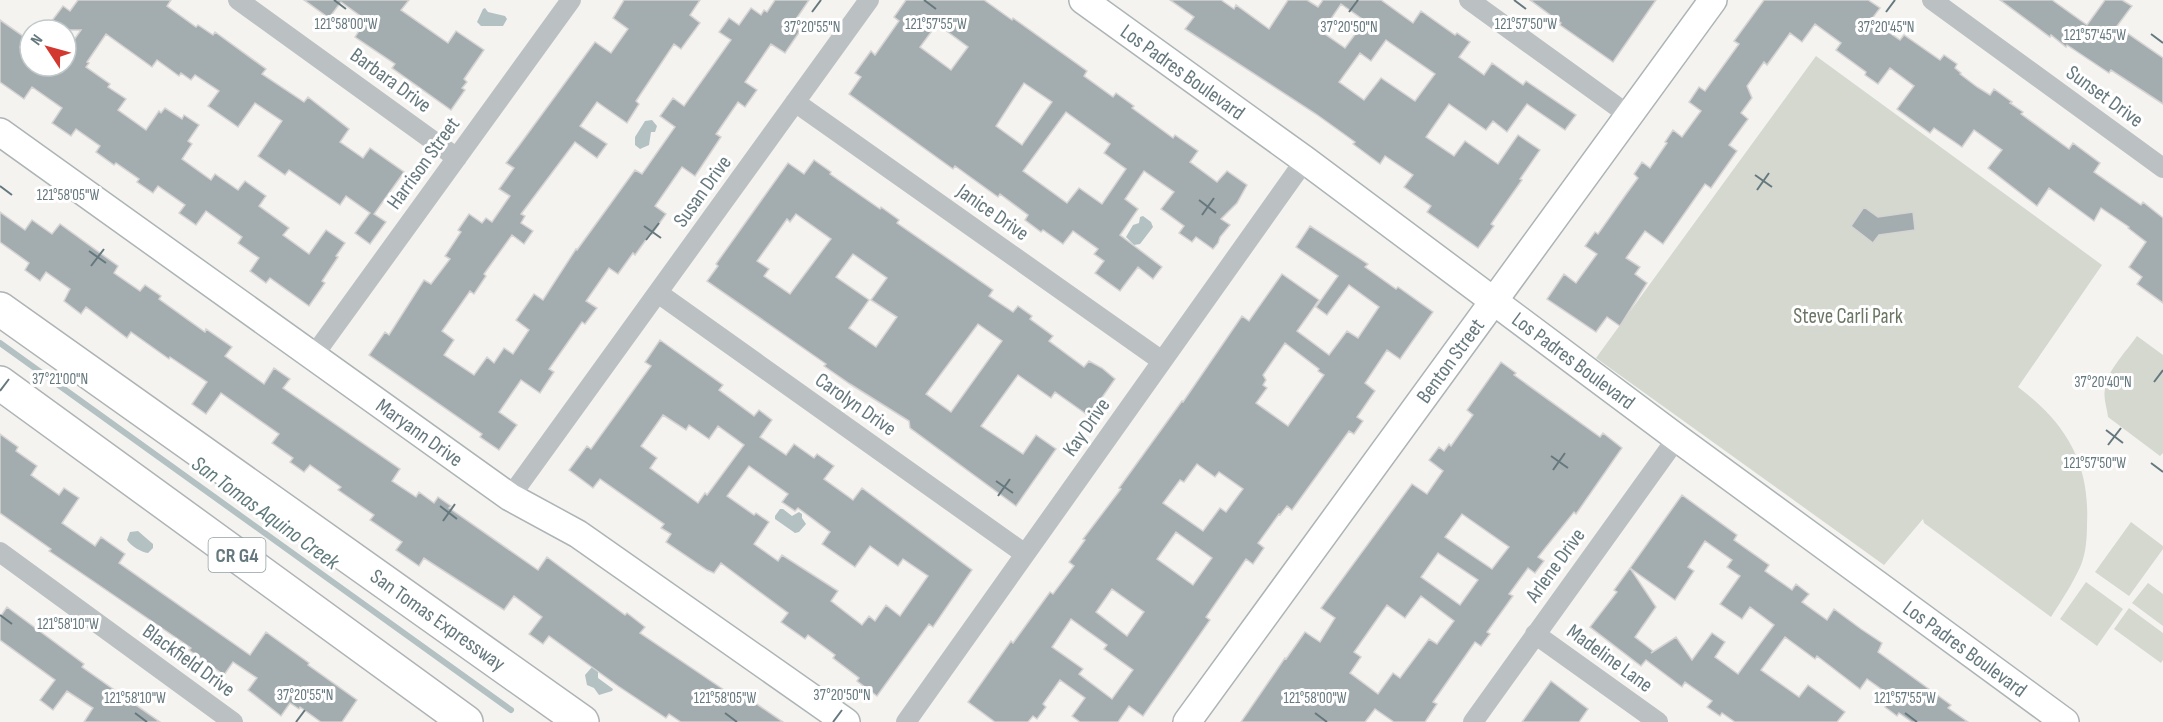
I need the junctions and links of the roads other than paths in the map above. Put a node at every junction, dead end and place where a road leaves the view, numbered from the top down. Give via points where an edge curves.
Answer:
1 (238, 0) edge
2 (571, 0) edge
3 (869, 0) edge
4 (1083, 0) edge
5 (1468, 0) edge
6 (1713, 0) edge
7 (1932, 0) edge
8 (795, 102) junction
9 (1630, 116) junction
10 (0, 132) edge
11 (457, 158) junction
12 (1305, 160) junction
13 (2163, 168) edge
14 (658, 293) junction
15 (1494, 303) junction
16 (0, 309) edge
17 (314, 355) junction
18 (1162, 361) junction
19 (0, 383) edge
20 (1677, 438) junction
21 (510, 497) junction
22 (0, 552) edge
23 (1026, 554) junction
24 (1535, 634) junction
25 (233, 722) edge
26 (466, 722) edge
27 (582, 722) edge
28 (846, 722) edge
29 (906, 722) edge
30 (1187, 722) edge
31 (1473, 722) edge
32 (1658, 722) edge
33 (2065, 722) edge

1 - 11 street, Barbara Drive
2 - 11 street, Harrison Street
3 - 8 street, Susan Drive
4 - 12 street, Los Padres Boulevard
5 - 9 street
6 - 9 street, Benton Street
7 - 13 street, Sunset Drive
8 - 14 street, Susan Drive
8 - 18 street, Janice Drive
9 - 15 street, Benton Street
10 - 17 street, Maryann Drive
11 - 17 street, Harrison Street
12 - 15 street, Los Padres Boulevard
12 - 18 street, Kay Drive
14 - 21 street, Susan Drive
14 - 23 street, Carolyn Drive
15 - 20 street, Los Padres Boulevard
15 - 30 street, Benton Street
16 - 27 highway, San Tomas Expressway
17 - 21 street, Maryann Drive
18 - 23 street, Kay Drive
19 - 26 highway, CR G4
20 - 24 street, Arlene Drive
20 - 33 street, Los Padres Boulevard
21 - 28 street, Maryann Drive via 578,534
22 - 25 street, Blackfield Drive
23 - 29 street, Kay Drive
24 - 31 street, Arlene Drive
24 - 32 street, Madeline Lane

